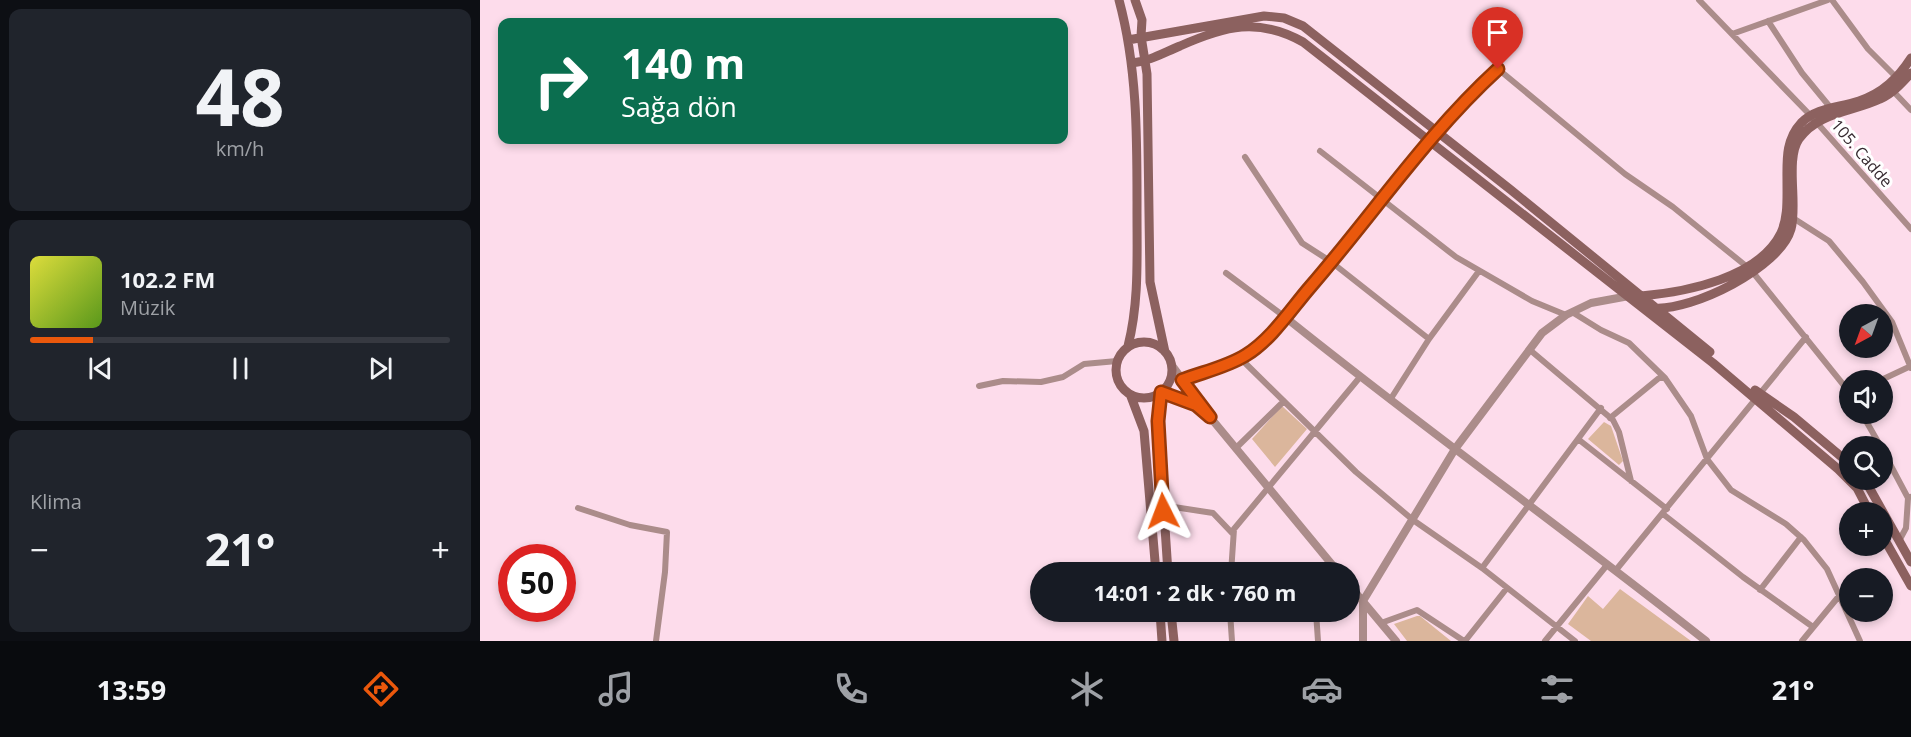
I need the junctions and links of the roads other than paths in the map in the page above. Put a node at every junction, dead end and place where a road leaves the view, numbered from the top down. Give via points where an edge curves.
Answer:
1 (1119, 0) edge
2 (1136, 0) edge
3 (1699, 0) edge
4 (1830, 0) edge
5 (1768, 21) junction
6 (1732, 34) junction
7 (1141, 36) junction
8 (1128, 40) junction
9 (1911, 58) edge
10 (1145, 61) junction
11 (1132, 63) junction
12 (1911, 73) edge
13 (1897, 78) junction
14 (1893, 91) junction
15 (1830, 107) junction
16 (1911, 110) edge
17 (1814, 118) junction
18 (1437, 131) junction
19 (1429, 140) junction
20 (1320, 151) dead end
21 (1245, 157) dead end
22 (1381, 200) junction
23 (1793, 218) junction
24 (1911, 229) edge
25 (1331, 262) junction
26 (1750, 270) junction
27 (1479, 271) junction
28 (1226, 273) dead end
29 (1629, 296) junction
30 (1642, 296) junction
31 (1643, 307) junction
32 (1658, 309) junction
33 (1569, 314) junction
34 (1285, 317) junction
35 (1806, 337) junction
36 (1429, 339) junction
37 (1128, 346) junction
38 (1530, 350) junction
39 (1165, 352) junction
40 (1240, 358) junction
41 (1117, 361) junction
42 (1172, 364) junction
43 (1911, 367) edge
44 (1893, 375) edge
45 (1360, 377) junction
46 (1665, 378) junction
47 (1839, 379) edge
48 (1182, 380) junction
49 (979, 386) dead end
50 (1161, 392) junction
51 (1131, 394) junction
52 (1758, 396) junction
53 (1390, 400) junction
54 (1284, 401) junction
55 (1601, 408) junction
56 (1210, 417) junction
57 (1611, 418) junction
58 (1314, 430) junction
59 (1578, 439) junction
60 (1236, 448) junction
61 (1455, 449) junction
62 (1839, 455) edge
63 (1707, 459) junction
64 (1893, 468) edge
65 (1631, 481) junction
66 (1267, 487) junction
67 (1871, 490) edge
68 (1909, 498) edge
69 (1864, 502) edge
70 (1526, 505) junction
71 (578, 508) dead end
72 (1163, 511) junction
73 (1665, 511) junction
74 (1413, 520) junction
75 (1233, 534) junction
76 (1801, 537) junction
77 (1899, 541) junction
78 (1893, 555) edge
79 (1155, 562) edge
80 (1167, 562) edge
81 (1232, 562) edge
82 (1330, 562) edge
83 (1911, 562) edge
84 (1607, 565) junction
85 (1482, 568) junction
86 (1616, 570) junction
87 (1911, 586) edge
88 (1507, 588) junction
89 (1760, 590) junction
90 (1839, 596) joint
91 (1360, 598) edge
92 (1363, 601) junction
93 (1161, 622) edge
94 (1172, 622) edge
95 (1231, 622) edge
96 (1316, 622) edge
97 (1851, 622) edge
98 (1381, 623) junction
99 (1557, 627) junction
100 (1813, 627) junction
101 (656, 641) edge
102 (1162, 641) edge
103 (1174, 641) edge
104 (1232, 641) edge
105 (1317, 641) edge
106 (1363, 641) edge
107 (1396, 641) edge
108 (1464, 641) edge
109 (1545, 641) edge
110 (1575, 641) edge
111 (1706, 641) edge
112 (1802, 641) edge
113 (1860, 641) edge

1 - 8 main road
2 - 7 main road via 1142,20
3 - 6 street, 105. Cadde
4 - 5 street
4 - 13 street via 1868,49
5 - 6 street
5 - 15 street
6 - 17 street, 105. Cadde
7 - 8 main road
7 - 10 main road
7 - 18 main road via 1233,19 1284,18 1329,44
8 - 11 main road
9 - 13 main road
10 - 11 main road
10 - 19 main road via 1231,28 1263,26 1282,30 1327,58
10 - 39 main road via 1150,282
11 - 37 main road via 1137,143 1137,290
12 - 14 main road
13 - 15 main road via 1859,101
14 - 16 street
14 - 17 main road via 1882,99
15 - 17 main road
17 - 23 main road via 1795,147
17 - 24 street, 105. Cadde
17 - 26 main road via 1792,136 1787,150 1786,210 1780,234
18 - 19 street
18 - 26 street via 1498,69 1616,167 1673,207
18 - 30 main road
19 - 22 street
19 - 29 main road
20 - 22 street
21 - 25 street via 1296,236
22 - 25 street
22 - 27 street
23 - 26 main road via 1785,243 1775,256
23 - 43 street via 1829,241 1863,282 1892,322
25 - 34 street
25 - 36 street
26 - 30 main road via 1688,291
26 - 32 main road via 1729,286
26 - 35 street
27 - 33 street via 1532,301
27 - 36 street
28 - 34 street
29 - 30 main road
29 - 31 main road
29 - 33 street via 1591,303
30 - 32 main road
31 - 32 main road
31 - 52 main road
32 - 52 main road
33 - 38 street via 1542,333
33 - 46 street via 1629,343
34 - 40 street via 1268,337
34 - 45 street
35 - 47 street
35 - 52 street
36 - 53 street
37 - 39 main road via 1146,342
37 - 41 main road
38 - 55 street
38 - 61 street
39 - 42 main road
40 - 48 street
40 - 54 street
41 - 49 street via 1084,364 1063,377 1041,382 1003,381
41 - 51 main road via 1118,380
42 - 48 street
42 - 50 main road via 1169,382
43 - 44 street
45 - 53 street
45 - 58 street
46 - 57 street via 1659,378
46 - 63 street via 1691,416
48 - 56 street
50 - 51 main road via 1148,397
50 - 56 street via 1196,405
50 - 72 main road via 1158,421
51 - 79 main road via 1144,431
52 - 62 main road via 1794,417
52 - 63 street
52 - 69 main road via 1844,475
53 - 61 street
54 - 58 street
54 - 60 street
55 - 57 street
55 - 59 street
56 - 60 street
57 - 65 street via 1619,432
58 - 66 street
58 - 74 street
59 - 65 street
59 - 70 street
60 - 66 street
61 - 70 street
61 - 74 street
63 - 73 street
63 - 76 street via 1731,490
64 - 68 street
65 - 73 street
66 - 75 street
66 - 82 street
67 - 77 main road
68 - 77 street via 1906,528
70 - 84 street
70 - 85 street
71 - 101 street via 667,532
72 - 75 street via 1174,507 1213,513
72 - 80 main road
73 - 86 street
73 - 89 street
74 - 85 street
74 - 92 street
75 - 81 street
76 - 89 street
76 - 90 street via 1827,569
77 - 83 main road
78 - 87 main road
84 - 86 street
84 - 99 street
85 - 88 street
86 - 111 street
88 - 99 street
88 - 108 street
89 - 100 street
90 - 100 street
91 - 92 street
92 - 98 street
92 - 106 street
93 - 102 main road
94 - 103 main road
95 - 104 street
96 - 105 street
97 - 113 street
98 - 107 street
98 - 108 street via 1417,610
99 - 109 street
99 - 110 street
100 - 112 street

